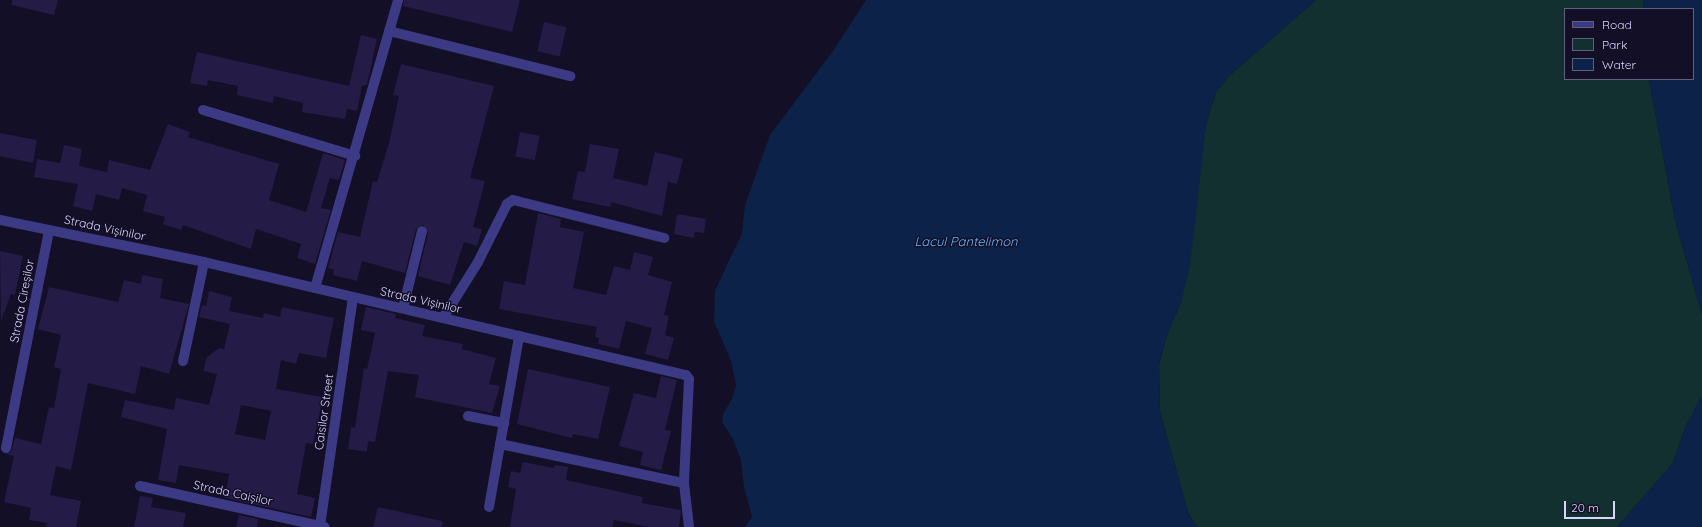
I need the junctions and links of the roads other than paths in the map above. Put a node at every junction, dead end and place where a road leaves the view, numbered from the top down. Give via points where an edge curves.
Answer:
1 (398, 0) edge
2 (390, 31) junction
3 (570, 76) dead end
4 (202, 110) dead end
5 (355, 156) junction
6 (0, 220) edge
7 (49, 230) junction
8 (422, 231) dead end
9 (664, 238) dead end
10 (204, 262) junction
11 (315, 288) junction
12 (353, 297) junction
13 (403, 308) junction
14 (443, 318) junction
15 (519, 336) junction
16 (183, 361) dead end
17 (468, 416) dead end
18 (504, 423) junction
19 (500, 444) junction
20 (6, 448) dead end
21 (684, 483) junction
22 (140, 486) dead end
23 (490, 507) dead end
24 (323, 526) edge
25 (689, 527) edge

1 - 2 street
2 - 3 street
2 - 5 street
4 - 5 street
5 - 11 street
6 - 7 street, Strada Vișinilor
7 - 10 street, Strada Vișinilor
7 - 20 street, Strada Cireșilor
8 - 13 street
9 - 14 street via 514,200 507,204 478,262
10 - 11 street, Strada Vișinilor
10 - 16 street
11 - 12 street, Strada Vișinilor
12 - 13 street, Strada Vișinilor
12 - 24 street, Caisilor Street
13 - 14 street, Strada Vișinilor
14 - 15 street, Strada Vișinilor
15 - 18 street
15 - 21 street, Strada Vișinilor via 686,375 689,379
17 - 18 street
18 - 19 street
19 - 21 street
19 - 23 street
21 - 25 street, Strada Vișinilor
22 - 24 street, Strada Caișilor

